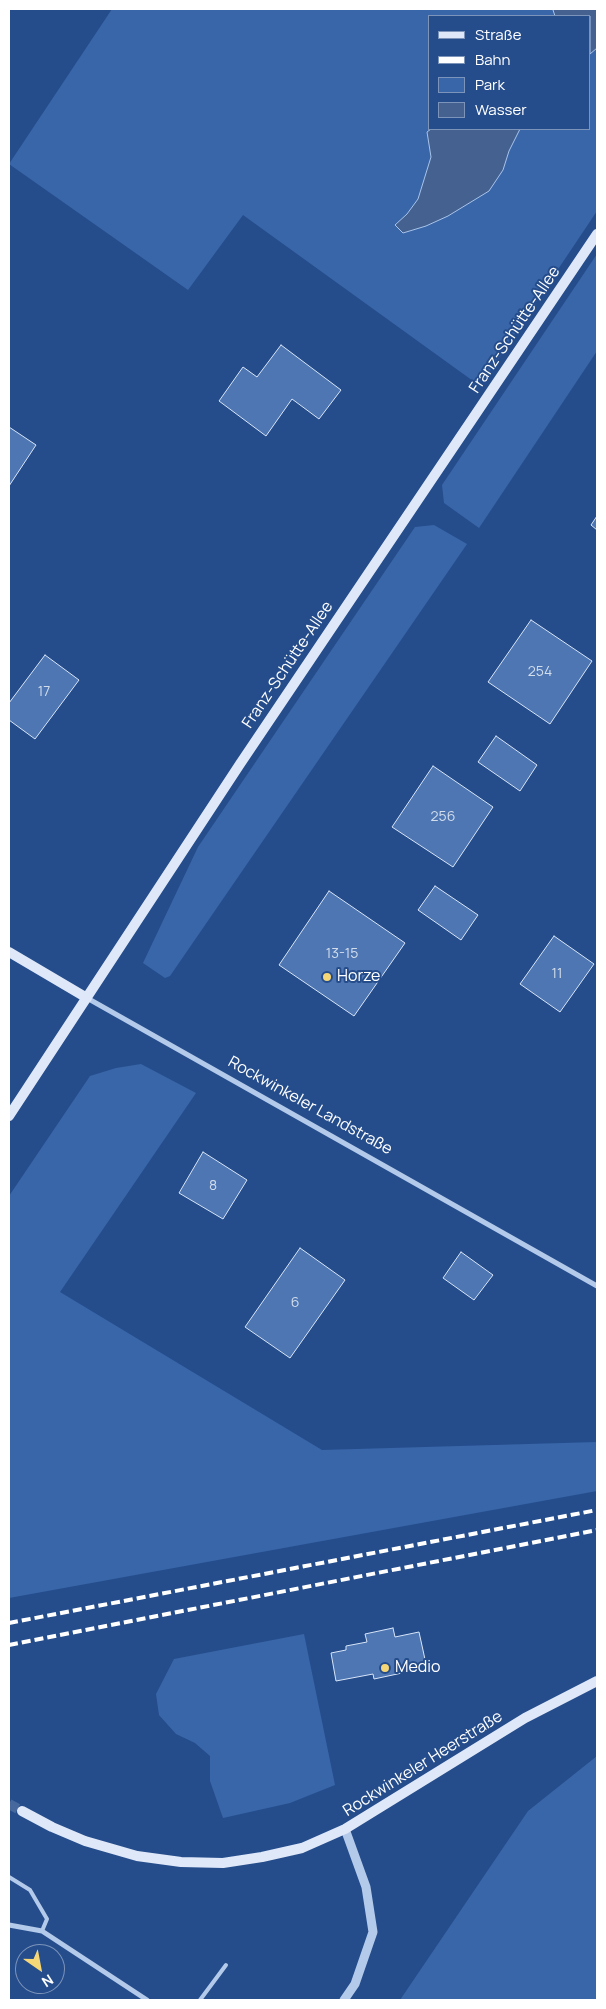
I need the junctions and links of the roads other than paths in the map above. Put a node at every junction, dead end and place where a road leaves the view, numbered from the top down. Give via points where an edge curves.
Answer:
1 (597, 234) edge
2 (9, 952) edge
3 (87, 998) junction
4 (9, 1116) edge
5 (597, 1286) edge
6 (597, 1681) edge
7 (22, 1811) tunnel mouth
8 (345, 1829) junction
9 (9, 1877) edge
10 (9, 1925) edge
11 (42, 1931) junction
12 (226, 1965) dead end
13 (147, 2000) edge
14 (200, 2000) edge
15 (344, 2000) edge

1 - 3 main road, Franz-Schütte-Allee via 245,755
2 - 3 main road, Rockwinkeler Landstraße
3 - 4 main road, Franz-Schütte-Allee
3 - 5 street, Rockwinkeler Landstraße
6 - 8 main road, Rockwinkeler Heerstraße via 525,1718
7 - 8 main road via 85,1841 137,1856 181,1862 223,1863 262,1857 302,1848
8 - 15 street, Rockwinkeler Heerstraße via 366,1887 373,1932 355,1984
9 - 11 lane via 30,1890 47,1918
10 - 11 street
11 - 13 street
12 - 14 lane

